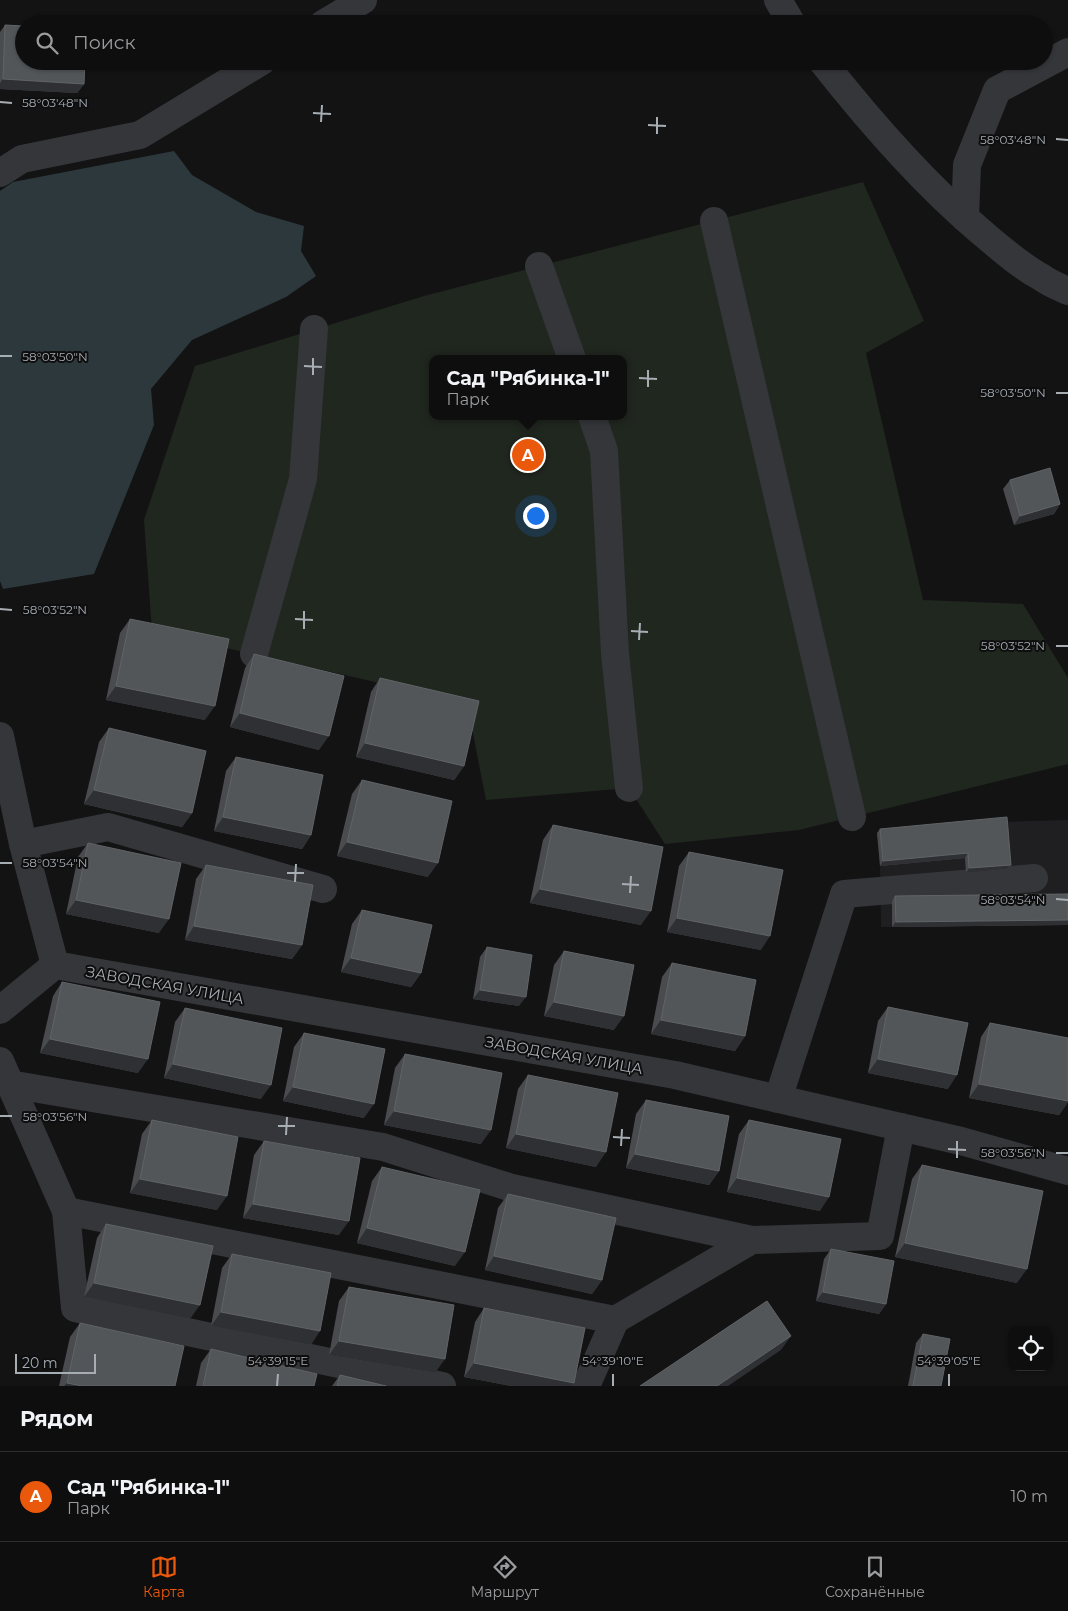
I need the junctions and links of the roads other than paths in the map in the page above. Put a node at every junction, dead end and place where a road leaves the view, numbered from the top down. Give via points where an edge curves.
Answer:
1 (363, 0) edge
2 (778, 0) edge
3 (338, 15) edge
4 (787, 15) edge
5 (1068, 52) edge
6 (1053, 60) edge
7 (247, 70) edge
8 (829, 70) edge
9 (1034, 70) edge
10 (0, 173) edge
11 (964, 218) junction
12 (714, 221) dead end
13 (539, 266) dead end
14 (1068, 291) edge
15 (314, 330) dead end
16 (571, 355) edge
17 (593, 420) edge
18 (254, 654) edge
19 (0, 736) edge
20 (629, 788) dead end
21 (852, 818) dead end
22 (23, 844) junction
23 (1034, 878) dead end
24 (323, 889) dead end
25 (55, 965) junction
26 (0, 1010) edge
27 (5, 1073) edge
28 (778, 1099) junction
29 (901, 1128) junction
30 (1068, 1171) edge
31 (66, 1211) junction
32 (752, 1240) junction
33 (615, 1320) junction
34 (442, 1386) edge
35 (586, 1386) edge

1 - 3 street
2 - 4 street
5 - 6 street
7 - 10 street via 140,135 22,159
8 - 11 street via 917,172
9 - 11 street via 997,90 967,165
11 - 14 street via 1040,277
12 - 21 street
13 - 16 street
15 - 18 street via 303,479
17 - 20 street via 604,451 615,653
19 - 22 street
22 - 24 street via 108,827
22 - 25 street
23 - 28 street via 844,894
25 - 26 street
25 - 28 street, ЗАВОДСКАЯ УЛИЦА via 675,1075
27 - 31 street
27 - 32 street via 383,1147 512,1188
28 - 29 street, ЗАВОДСКАЯ УЛИЦА
29 - 30 street, ЗАВОДСКАЯ УЛИЦА
29 - 32 street via 880,1236
31 - 33 street
31 - 34 street via 75,1308
32 - 33 street
33 - 35 street

